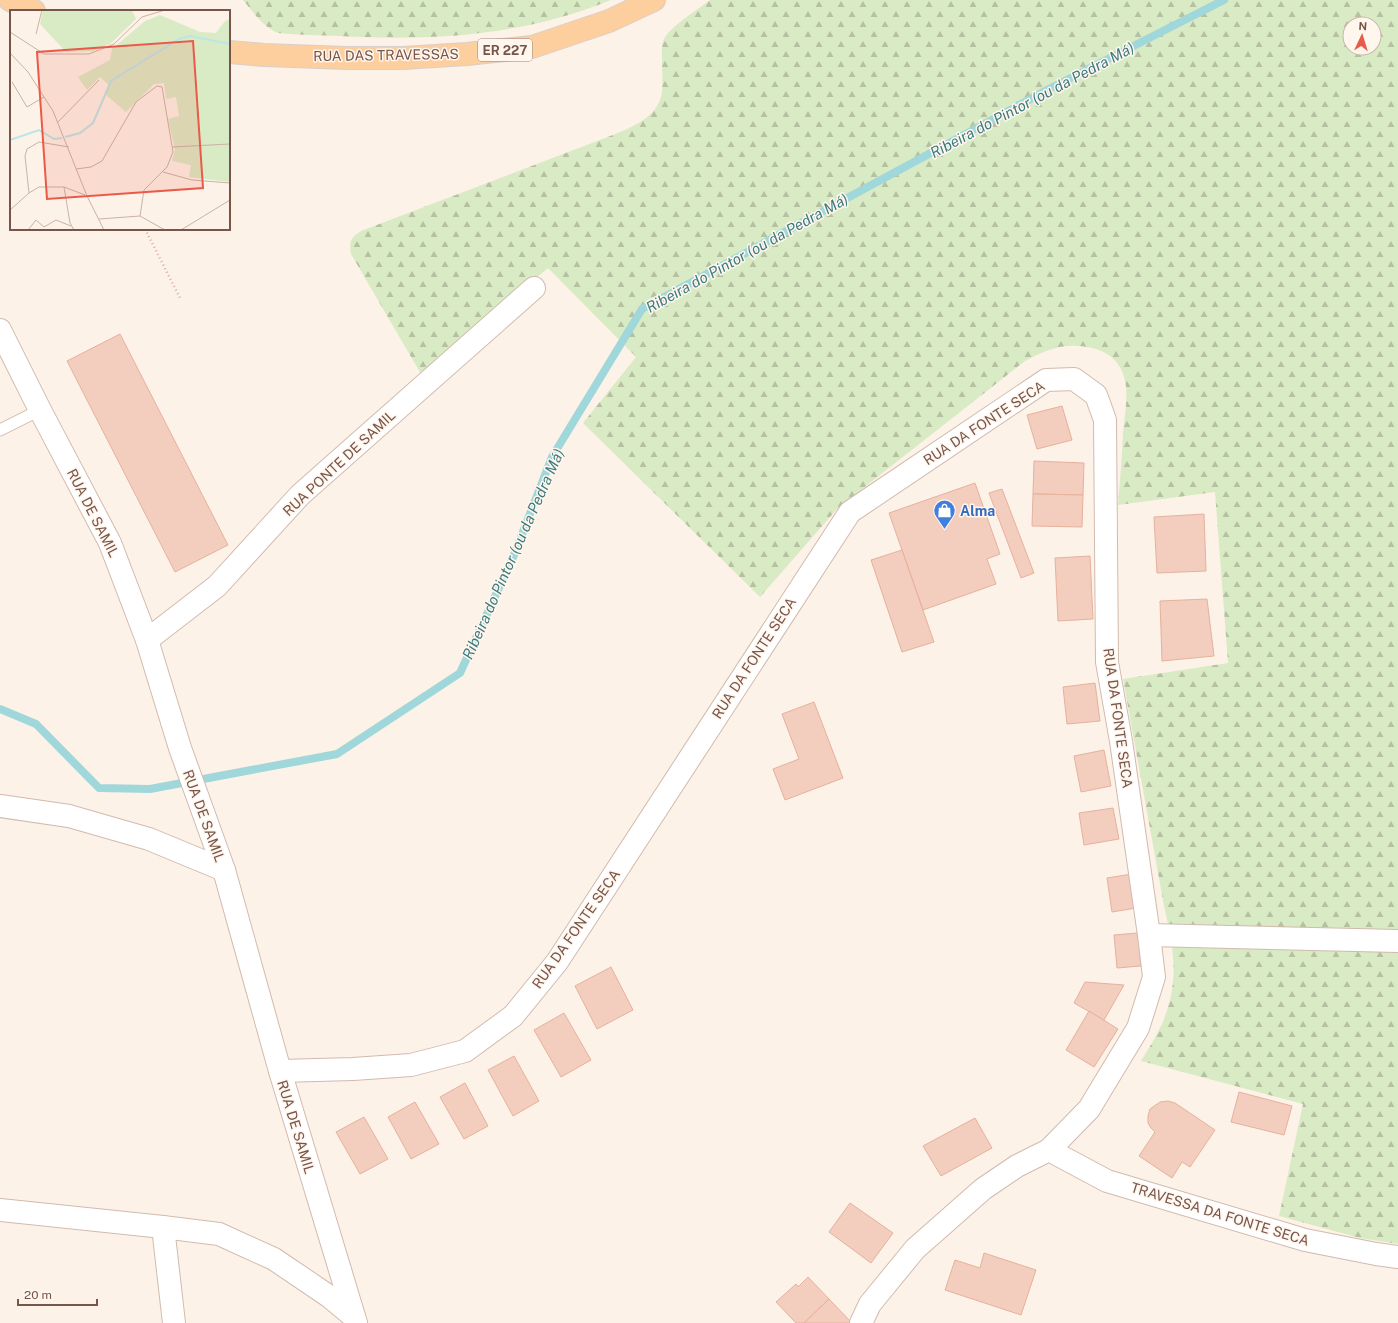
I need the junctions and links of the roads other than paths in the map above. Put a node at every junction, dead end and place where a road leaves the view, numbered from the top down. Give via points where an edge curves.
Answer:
1 (10, 0) edge
2 (654, 0) edge
3 (32, 10) edge
4 (230, 52) edge
5 (534, 288) dead end
6 (0, 330) edge
7 (40, 410) junction
8 (0, 430) edge
9 (147, 640) junction
10 (0, 806) edge
11 (224, 870) junction
12 (1149, 935) junction
13 (1398, 941) edge
14 (280, 1071) junction
15 (1049, 1150) junction
16 (0, 1210) edge
17 (163, 1227) junction
18 (1398, 1257) edge
19 (355, 1320) edge
20 (174, 1323) edge
21 (861, 1323) edge

1 - 3 main road
2 - 4 main road, RUA DAS TRAVESSAS / ER 227 via 610,21 532,47 403,58
5 - 9 street, RUA PONTE DE SAMIL via 300,495 217,586
6 - 7 street, RUA DE SAMIL
7 - 8 lane
7 - 9 street, RUA DE SAMIL via 110,543
9 - 11 street, RUA DE SAMIL via 180,748
10 - 11 street via 69,816 149,840
11 - 14 street, RUA DE SAMIL
12 - 13 street
12 - 14 street, RUA DA FONTE SECA via 1107,662 1105,420 1096,395 1074,379 1046,380 850,512 557,962 513,1016 465,1051 411,1065
12 - 15 street, RUA DA FONTE SECA via 1154,977 1138,1028 1089,1109
14 - 19 street, RUA DE SAMIL
15 - 18 street, TRAVESSA DA FONTE SECA via 1108,1181 1305,1240
15 - 21 street, RUA DA FONTE SECA via 1017,1166 983,1189 915,1249 870,1304
16 - 17 street
17 - 19 street via 219,1234 274,1259 330,1297
17 - 20 street

